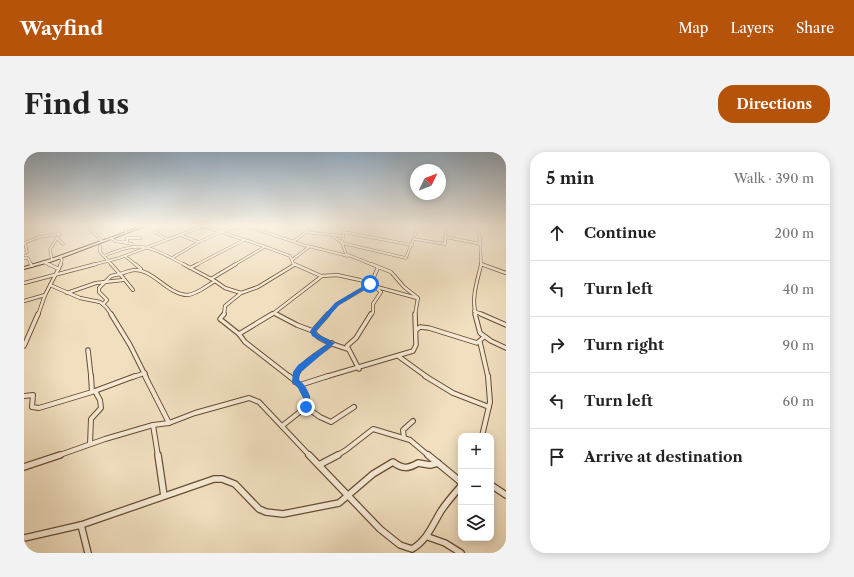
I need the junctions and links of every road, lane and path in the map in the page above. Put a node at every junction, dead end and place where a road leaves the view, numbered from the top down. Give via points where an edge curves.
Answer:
1 (342, 243) edge
2 (52, 244) edge
3 (95, 244) edge
4 (129, 244) edge
5 (156, 244) edge
6 (194, 244) edge
7 (237, 244) edge
8 (256, 244) edge
9 (302, 244) edge
10 (345, 244) edge
11 (405, 244) edge
12 (481, 244) edge
13 (133, 245) junction
14 (412, 245) joint
15 (100, 246) dead end
16 (263, 246) junction
17 (308, 246) junction
18 (149, 247) junction
19 (25, 248) edge
20 (24, 253) edge
21 (104, 256) junction
22 (125, 256) junction
23 (290, 256) junction
24 (298, 256) junction
25 (60, 257) junction
26 (350, 257) junction
27 (24, 258) edge
28 (172, 258) junction
29 (52, 260) junction
30 (292, 260) junction
31 (44, 262) junction
32 (108, 262) junction
33 (294, 265) junction
34 (32, 266) junction
35 (481, 266) junction
36 (378, 267) junction
37 (24, 268) edge
38 (190, 268) junction
39 (58, 269) junction
40 (141, 270) junction
41 (119, 273) junction
42 (506, 273) edge
43 (56, 274) junction
44 (322, 276) junction
45 (211, 279) junction
46 (123, 280) junction
47 (215, 281) junction
48 (104, 282) junction
49 (24, 283) edge
50 (370, 284) junction
51 (50, 285) junction
52 (376, 287) junction
53 (133, 290) dead end
54 (67, 293) junction
55 (241, 293) junction
56 (45, 295) junction
57 (418, 299) junction
58 (24, 301) edge
59 (103, 304) junction
60 (474, 311) junction
61 (274, 313) junction
62 (506, 325) edge
63 (416, 330) junction
64 (313, 331) junction
65 (239, 334) junction
66 (484, 337) junction
67 (480, 342) junction
68 (332, 343) junction
69 (24, 346) edge
70 (506, 348) edge
71 (347, 349) junction
72 (88, 350) dead end
73 (398, 356) junction
74 (359, 368) junction
75 (145, 373) junction
76 (296, 382) junction
77 (300, 386) junction
78 (94, 392) junction
79 (24, 396) edge
80 (306, 407) junction
81 (354, 407) dead end
82 (489, 407) junction
83 (412, 420) dead end
84 (169, 424) junction
85 (154, 425) junction
86 (282, 426) junction
87 (483, 433) edge
88 (404, 438) junction
89 (90, 444) junction
90 (438, 463) junction
91 (319, 465) junction
92 (24, 468) edge
93 (458, 480) edge
94 (494, 487) edge
95 (458, 490) edge
96 (506, 495) edge
97 (164, 496) junction
98 (348, 496) junction
99 (81, 525) junction
100 (428, 537) junction
101 (24, 538) edge
102 (88, 553) edge
103 (461, 553) edge

1 - 26 street via 344,252
2 - 29 street via 50,253
3 - 25 street
4 - 13 street
5 - 18 street
6 - 28 street
7 - 38 street
8 - 16 street
9 - 17 street
10 - 14 street via 406,258
11 - 14 street
12 - 35 street
13 - 18 street
13 - 21 street
15 - 21 street via 100,252
16 - 23 street
16 - 45 street
17 - 24 street via 308,249
17 - 26 street
18 - 22 street
18 - 28 street
19 - 20 street via 27,252
21 - 32 street
22 - 32 street
22 - 40 street
23 - 24 street
23 - 30 street
24 - 30 street
25 - 29 street
25 - 39 street via 62,260
26 - 36 street
27 - 34 street via 28,258
28 - 38 street
29 - 31 street
30 - 33 street
31 - 34 street
31 - 39 street
32 - 41 street
32 - 43 street
33 - 44 street
33 - 55 street via 258,287
34 - 37 street
35 - 42 street
35 - 60 street via 474,288
36 - 50 street
36 - 57 street via 390,272
38 - 45 street
39 - 43 street
40 - 41 street
40 - 47 street via 172,290 187,295
41 - 46 street
41 - 48 street
43 - 49 street
43 - 51 street
44 - 50 street via 341,276
44 - 61 street
45 - 47 street
46 - 48 street
46 - 53 street
47 - 55 street via 225,288
48 - 54 street
48 - 59 street via 99,288 99,292 107,300
50 - 52 street
50 - 64 street via 337,304
51 - 54 street
51 - 56 street
52 - 57 street
52 - 71 street via 381,292 373,304 373,312 356,340 347,346
54 - 59 street
55 - 65 street via 225,306 224,315 220,319
56 - 58 street
56 - 69 street
57 - 63 street
59 - 75 street via 126,337
60 - 62 street
60 - 66 street via 480,333
61 - 64 street
61 - 65 street
63 - 67 street via 424,327
63 - 73 street via 415,349
64 - 68 street via 314,335
65 - 76 street via 245,342
66 - 67 street
66 - 70 street
67 - 82 street via 488,378
68 - 71 street
68 - 76 street via 300,367 296,372
71 - 74 street
72 - 78 street
73 - 74 street
73 - 82 street via 414,370 442,387
74 - 77 street
75 - 78 street
75 - 84 street via 160,410
76 - 77 street
77 - 80 street via 307,397
78 - 79 street via 35,408 32,407 34,396
78 - 89 street via 100,400 100,408 91,419
80 - 81 street via 331,422
80 - 86 street
82 - 87 street
83 - 88 street via 403,430
84 - 85 street
84 - 86 street via 195,413 249,398 260,402
85 - 89 street
85 - 97 street
86 - 91 street
88 - 90 street
88 - 91 street via 372,429 346,450
89 - 92 street
90 - 93 street
90 - 98 street via 418,463 410,468 400,467 392,462
91 - 98 street
94 - 96 street
95 - 100 street via 445,505
97 - 98 street via 223,478 232,481 258,509 275,514 316,509 340,503
97 - 99 street
98 - 100 street via 380,529 400,545 412,550
99 - 101 street
99 - 102 street
100 - 103 street via 445,543

